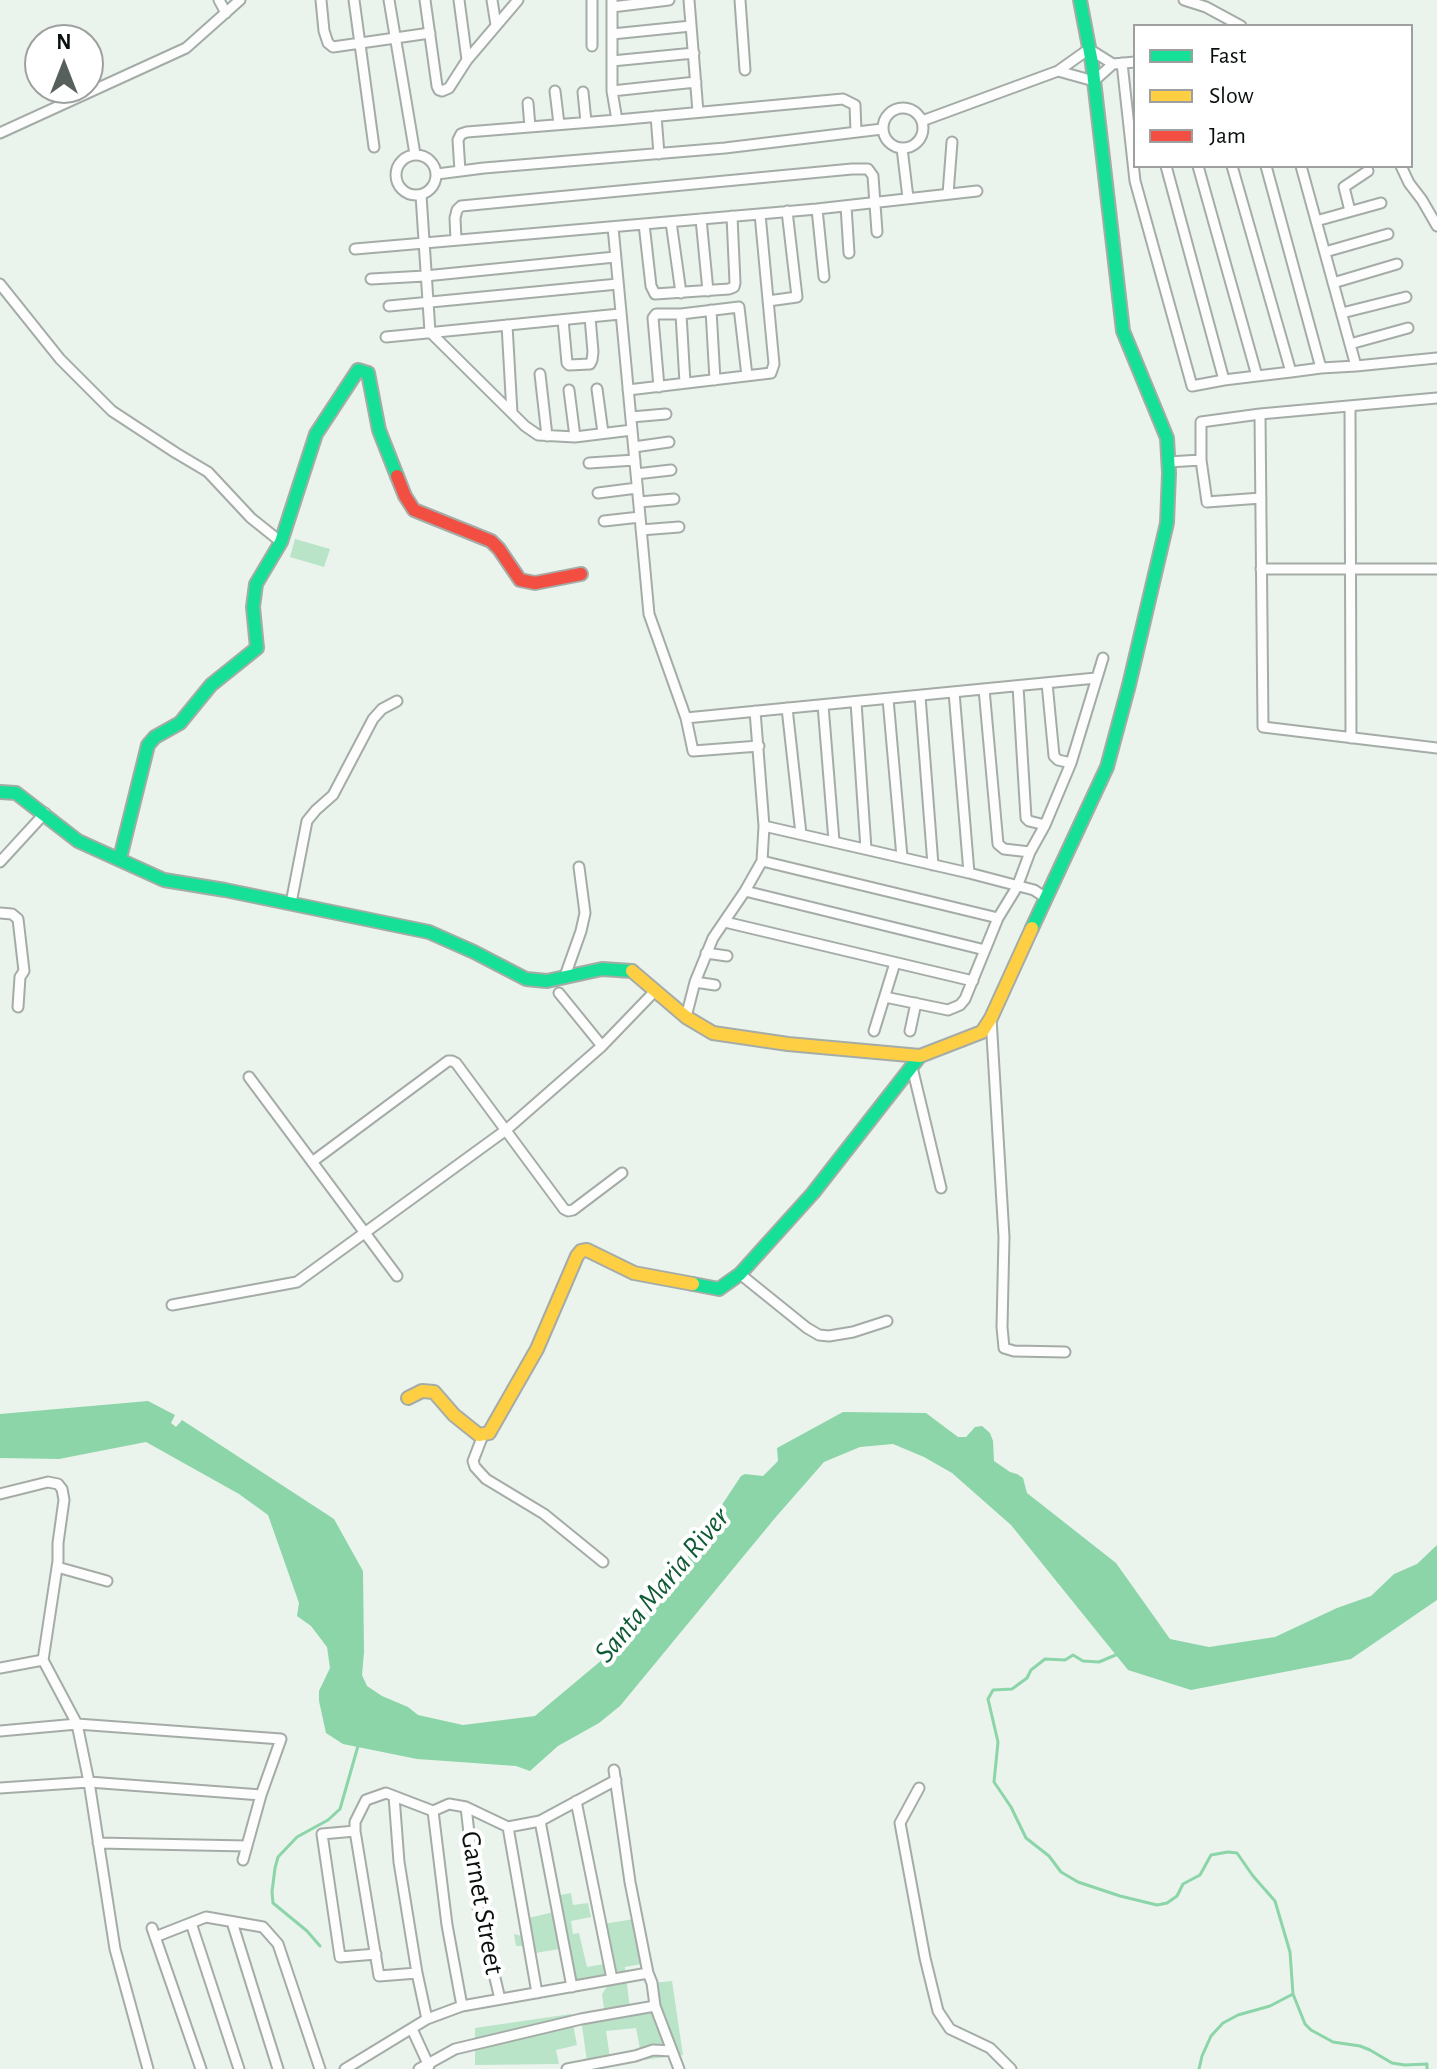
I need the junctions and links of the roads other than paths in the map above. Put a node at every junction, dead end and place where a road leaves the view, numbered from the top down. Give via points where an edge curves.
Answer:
1 (219, 0) edge
2 (240, 0) edge
3 (321, 0) edge
4 (354, 0) edge
5 (389, 0) edge
6 (425, 0) edge
7 (459, 0) edge
8 (492, 0) edge
9 (518, 0) edge
10 (592, 0) edge
11 (669, 0) edge
12 (689, 0) edge
13 (740, 0) edge
14 (1080, 0) edge
15 (1184, 0) edge
16 (612, 3) edge
17 (226, 13) junction
18 (1237, 24) edge
19 (496, 25) junction
20 (691, 26) junction
21 (430, 33) junction
22 (612, 34) junction
23 (395, 39) junction
24 (359, 44) junction
25 (592, 46) dead end
26 (1089, 49) junction
27 (694, 53) junction
28 (467, 60) junction
29 (612, 61) junction
30 (1133, 62) edge
31 (1118, 63) junction
32 (745, 70) dead end
33 (1058, 71) junction
34 (1094, 81) junction
35 (696, 82) junction
36 (555, 91) dead end
37 (612, 91) junction
38 (583, 92) dead end
39 (528, 103) dead end
40 (698, 112) junction
41 (656, 116) junction
42 (617, 120) junction
43 (922, 121) junction
44 (586, 122) junction
45 (559, 124) junction
46 (530, 127) junction
47 (882, 129) junction
48 (856, 132) junction
49 (0, 133) edge
50 (952, 142) dead end
51 (374, 147) dead end
52 (902, 148) junction
53 (415, 154) junction
54 (659, 154) junction
55 (1133, 167) edge
56 (1133, 168) edge
57 (1167, 168) edge
58 (1199, 168) edge
59 (1233, 168) edge
60 (1267, 168) edge
61 (1302, 168) edge
62 (1402, 168) edge
63 (460, 171) junction
64 (1368, 171) dead end
65 (437, 174) junction
66 (977, 191) dead end
67 (948, 194) junction
68 (421, 195) junction
69 (908, 198) junction
70 (875, 202) junction
71 (1381, 203) dead end
72 (846, 206) junction
73 (817, 209) junction
74 (787, 211) junction
75 (1350, 211) junction
76 (760, 214) junction
77 (732, 216) junction
78 (701, 219) junction
79 (1316, 221) junction
80 (671, 222) junction
81 (644, 224) junction
82 (1437, 226) edge
83 (613, 227) junction
84 (877, 232) dead end
85 (1388, 234) dead end
86 (456, 240) junction
87 (423, 243) junction
88 (355, 249) dead end
89 (1325, 252) junction
90 (849, 253) dead end
91 (615, 257) junction
92 (1397, 264) dead end
93 (425, 276) junction
94 (824, 277) dead end
95 (371, 279) dead end
96 (1333, 283) junction
97 (0, 284) edge
98 (618, 284) junction
99 (708, 291) junction
100 (681, 293) junction
101 (1406, 297) dead end
102 (427, 301) junction
103 (768, 301) junction
104 (389, 306) dead end
105 (711, 310) junction
106 (1342, 313) junction
107 (620, 314) junction
108 (681, 314) junction
109 (590, 317) junction
110 (563, 320) junction
111 (507, 325) junction
112 (1408, 328) dead end
113 (430, 332) junction
114 (386, 337) dead end
115 (1350, 344) junction
116 (1437, 358) edge
117 (1356, 366) junction
118 (1321, 368) junction
119 (1291, 372) junction
120 (540, 374) dead end
121 (747, 376) junction
122 (1257, 376) junction
123 (715, 380) junction
124 (1224, 380) junction
125 (685, 383) junction
126 (659, 387) junction
127 (597, 389) dead end
128 (569, 390) dead end
129 (628, 390) junction
130 (1437, 398) edge
131 (1350, 406) junction
132 (512, 413) junction
133 (666, 414) dead end
134 (1260, 414) junction
135 (631, 417) junction
136 (632, 430) junction
137 (603, 433) junction
138 (547, 436) junction
139 (575, 437) junction
140 (669, 442) dead end
141 (634, 447) junction
142 (635, 460) junction
143 (1201, 460) junction
144 (1168, 462) junction
145 (589, 463) dead end
146 (671, 470) dead end
147 (636, 474) junction
148 (637, 488) junction
149 (598, 493) dead end
150 (1261, 498) junction
151 (674, 499) dead end
152 (639, 502) junction
153 (640, 517) junction
154 (604, 521) dead end
155 (679, 527) dead end
156 (641, 530) junction
157 (281, 542) junction
158 (1261, 569) junction
159 (1350, 569) junction
160 (1437, 569) edge
161 (581, 574) dead end
162 (1103, 658) dead end
163 (1096, 678) junction
164 (1047, 683) junction
165 (1018, 686) junction
166 (984, 689) junction
167 (954, 692) junction
168 (920, 696) junction
169 (888, 699) junction
170 (397, 701) dead end
171 (856, 702) junction
172 (823, 705) junction
173 (787, 708) junction
174 (755, 711) junction
175 (686, 718) junction
176 (1351, 738) junction
177 (759, 746) junction
178 (1437, 748) edge
179 (1071, 763) junction
180 (0, 792) edge
181 (45, 813) junction
182 (1045, 825) junction
183 (764, 826) junction
184 (801, 834) junction
185 (834, 841) junction
186 (866, 849) junction
187 (1030, 852) junction
188 (902, 857) junction
189 (120, 858) junction
190 (762, 861) junction
191 (0, 862) edge
192 (933, 865) junction
193 (579, 867) dead end
194 (969, 873) junction
195 (1017, 887) junction
196 (745, 891) junction
197 (1046, 898) junction
198 (291, 903) junction
199 (0, 913) edge
200 (998, 918) junction
201 (725, 922) junction
202 (985, 950) junction
203 (706, 953) junction
204 (727, 956) dead end
205 (895, 963) junction
206 (565, 976) junction
207 (973, 981) junction
208 (695, 982) junction
209 (715, 985) dead end
210 (656, 990) junction
211 (559, 993) dead end
212 (885, 997) junction
213 (916, 1003) junction
214 (18, 1007) dead end
215 (686, 1017) junction
216 (991, 1018) junction
217 (874, 1031) dead end
218 (910, 1031) dead end
219 (602, 1046) junction
220 (916, 1062) junction
221 (249, 1077) dead end
222 (506, 1130) junction
223 (312, 1162) junction
224 (622, 1173) dead end
225 (941, 1188) dead end
226 (365, 1233) junction
227 (740, 1274) junction
228 (397, 1276) dead end
229 (172, 1305) dead end
230 (887, 1321) dead end
231 (1065, 1352) dead end
232 (408, 1398) dead end
233 (483, 1435) junction
234 (0, 1494) edge
235 (603, 1562) dead end
236 (57, 1567) junction
237 (107, 1581) dead end
238 (43, 1660) junction
239 (0, 1668) edge
240 (77, 1724) junction
241 (0, 1731) edge
242 (89, 1782) junction
243 (0, 1788) edge
244 (919, 1788) dead end
245 (261, 1795) junction
246 (394, 1796) junction
247 (576, 1801) junction
248 (466, 1807) junction
249 (433, 1811) junction
250 (540, 1821) junction
251 (508, 1827) junction
252 (355, 1831) junction
253 (98, 1843) junction
254 (247, 1846) junction
255 (243, 1860) dead end
256 (232, 1922) junction
257 (191, 1923) junction
258 (376, 1954) junction
259 (417, 1973) junction
260 (648, 1973) junction
261 (612, 1979) junction
262 (572, 1987) junction
263 (537, 1993) junction
264 (500, 1999) junction
265 (462, 2006) junction
266 (655, 2006) junction
267 (427, 2019) junction
268 (412, 2029) junction
269 (672, 2051) junction
270 (635, 2056) junction
271 (426, 2067) edge
272 (597, 2067) edge
273 (148, 2069) edge
274 (201, 2069) edge
275 (239, 2069) edge
276 (278, 2069) edge
277 (320, 2069) edge
278 (345, 2069) edge
279 (567, 2069) edge
280 (640, 2069) edge
281 (679, 2069) edge
282 (1011, 2069) edge

1 - 17 street
2 - 17 street
3 - 24 street via 328,43
4 - 24 street
5 - 23 street
6 - 21 street
7 - 28 street
8 - 19 street
9 - 19 street
10 - 25 street
11 - 16 street
12 - 20 street
13 - 32 street
14 - 26 street
15 - 18 street
16 - 22 street
17 - 49 street via 186,48
19 - 28 street
20 - 22 street
20 - 27 street
21 - 23 street
21 - 28 street via 439,90 449,88
22 - 29 street
23 - 24 street
23 - 53 street
24 - 51 street
26 - 31 street
26 - 33 street
26 - 34 street
27 - 29 street
27 - 35 street
29 - 37 street
30 - 31 street
31 - 34 street
31 - 55 street
33 - 34 street
33 - 43 street
34 - 144 street via 1123,331 1167,438
35 - 37 street
35 - 40 street
36 - 45 street
37 - 42 street
38 - 44 street
39 - 46 street
40 - 41 street
40 - 48 street via 843,99 855,105
41 - 42 street
41 - 54 street
42 - 44 street
43 - 47 street via 908,108 898,108
43 - 52 street via 919,140
44 - 45 street
45 - 46 street
46 - 63 street via 461,134
47 - 48 street
47 - 52 street via 893,145
48 - 54 street
50 - 67 street
52 - 69 street
53 - 65 street via 430,159
53 - 68 street via 399,164 397,182 411,195
54 - 63 street
56 - 124 street via 1192,386
57 - 124 street
58 - 122 street
59 - 119 street
60 - 118 street
61 - 79 street
62 - 82 street
63 - 65 street
64 - 75 street via 1344,187
65 - 68 street
66 - 67 street
67 - 69 street
68 - 87 street
69 - 70 street
70 - 72 street
70 - 84 street
70 - 86 street via 871,172 852,169 461,206 455,218
71 - 75 street
72 - 73 street
72 - 90 street
73 - 74 street
73 - 94 street
74 - 76 street
74 - 103 street via 797,297
75 - 79 street
76 - 77 street
76 - 103 street
77 - 78 street
77 - 99 street via 734,287
78 - 80 street
78 - 99 street
79 - 89 street
80 - 81 street
80 - 100 street
81 - 83 street
81 - 100 street via 655,294
83 - 86 street
83 - 91 street
85 - 89 street
86 - 87 street
87 - 88 street
87 - 93 street
89 - 96 street
91 - 93 street
91 - 98 street
92 - 96 street
93 - 95 street
93 - 102 street
96 - 106 street
97 - 157 street via 60,359 112,411 208,472
98 - 102 street
98 - 107 street
99 - 100 street
101 - 106 street
102 - 104 street
102 - 113 street
103 - 121 street via 773,370
105 - 108 street
105 - 121 street via 739,307
105 - 123 street
106 - 115 street
107 - 109 street
107 - 129 street
108 - 125 street
108 - 126 street via 654,315
109 - 110 street
109 - 110 street via 590,364 567,363
110 - 111 street
111 - 113 street
111 - 132 street
112 - 115 street
113 - 114 street
113 - 132 street
115 - 117 street
116 - 117 street
117 - 118 street
118 - 119 street
119 - 122 street
120 - 138 street
121 - 123 street
122 - 124 street
123 - 125 street
125 - 126 street
126 - 129 street
127 - 137 street
128 - 139 street
129 - 135 street
130 - 131 street
131 - 134 street
131 - 159 street
132 - 138 street via 538,435
133 - 135 street
134 - 143 street via 1201,422
134 - 150 street
135 - 136 street
136 - 137 street
136 - 141 street
137 - 139 street
138 - 139 street
140 - 141 street
141 - 142 street
142 - 145 street
142 - 147 street
143 - 144 street
143 - 150 street via 1207,502
144 - 197 street via 1167,523 1107,767
146 - 147 street
147 - 148 street
148 - 149 street
148 - 152 street
150 - 158 street
151 - 152 street
152 - 153 street
153 - 154 street
153 - 156 street
155 - 156 street
156 - 175 street via 649,614
157 - 161 street via 316,434 358,370 368,373 379,430 414,510 491,541 520,580 535,583
157 - 189 street via 256,584 257,648 211,685 180,723 148,745
158 - 159 street
158 - 176 street via 1263,727
159 - 160 street
159 - 176 street
162 - 163 street
163 - 164 street
163 - 179 street
164 - 165 street
164 - 179 street via 1054,756
165 - 166 street
165 - 182 street via 1026,818
166 - 167 street
166 - 187 street via 998,844
167 - 168 street
167 - 194 street
168 - 169 street
168 - 192 street
169 - 171 street
169 - 188 street
170 - 198 street via 373,719 333,795 307,821
171 - 172 street
171 - 186 street
172 - 173 street
172 - 185 street
173 - 174 street
173 - 184 street
174 - 175 street
174 - 177 street
175 - 177 street via 693,751
176 - 178 street
177 - 183 street
179 - 182 street
180 - 181 street via 16,793
181 - 189 street via 78,841
181 - 191 street
182 - 187 street
183 - 184 street
183 - 190 street
184 - 185 street
185 - 186 street
186 - 188 street
187 - 195 street
188 - 192 street
189 - 198 street via 164,880
190 - 196 street
190 - 200 street
192 - 194 street
193 - 206 street via 585,913
194 - 195 street
195 - 197 street
195 - 200 street
196 - 201 street
196 - 202 street
197 - 216 street
198 - 206 street via 429,932 526,979
199 - 214 street via 18,919 24,971
200 - 202 street
201 - 203 street
201 - 205 street
202 - 207 street
203 - 204 street
203 - 208 street
205 - 207 street
205 - 212 street
206 - 210 street via 602,969 634,971
207 - 213 street via 955,1008
208 - 209 street
208 - 215 street
210 - 215 street
210 - 219 street
211 - 219 street
212 - 213 street
212 - 217 street
213 - 218 street
215 - 220 street via 713,1033
216 - 220 street via 982,1032
216 - 231 street via 1004,1237 1004,1348
219 - 222 street
220 - 225 street
220 - 227 street via 813,1193
221 - 223 street
222 - 223 street via 456,1063 448,1061
222 - 224 street via 568,1211
222 - 226 street
223 - 226 street
226 - 228 street
226 - 229 street via 297,1282
227 - 230 street via 819,1335
227 - 233 street via 719,1289 634,1273 581,1251 537,1349 489,1433
232 - 233 street via 434,1392 454,1415
233 - 235 street via 473,1461 486,1479 544,1514
234 - 236 street via 48,1482 62,1489
236 - 237 street
236 - 238 street
238 - 239 street
238 - 240 street
240 - 241 street
240 - 242 street
240 - 245 street via 281,1739
242 - 243 street
242 - 245 street
242 - 253 street
244 - 282 street via 900,1823 938,2011 950,2029 990,2048
245 - 254 street
246 - 249 street
246 - 252 street via 386,1793 366,1800
246 - 259 street
247 - 250 street
247 - 260 street via 615,1775
247 - 261 street
248 - 249 street via 449,1804
248 - 251 street
248 - 264 street, Garnet Street via 477,1903
249 - 265 street
250 - 251 street
250 - 262 street
251 - 263 street
252 - 258 street
252 - 258 street via 322,1834 340,1957
253 - 254 street
253 - 273 street via 115,1949
254 - 255 street
256 - 257 street via 206,1917
256 - 276 street
256 - 277 street via 263,1927 278,1944
257 - 274 street via 154,1932
257 - 275 street
258 - 259 street via 379,1976
259 - 267 street
260 - 261 street
260 - 266 street
261 - 262 street
262 - 263 street
263 - 264 street
264 - 265 street
265 - 267 street
266 - 269 street
266 - 271 street via 455,2049
267 - 268 street
268 - 271 street
268 - 278 street
269 - 270 street
269 - 281 street
270 - 272 street
270 - 280 street
272 - 279 street

